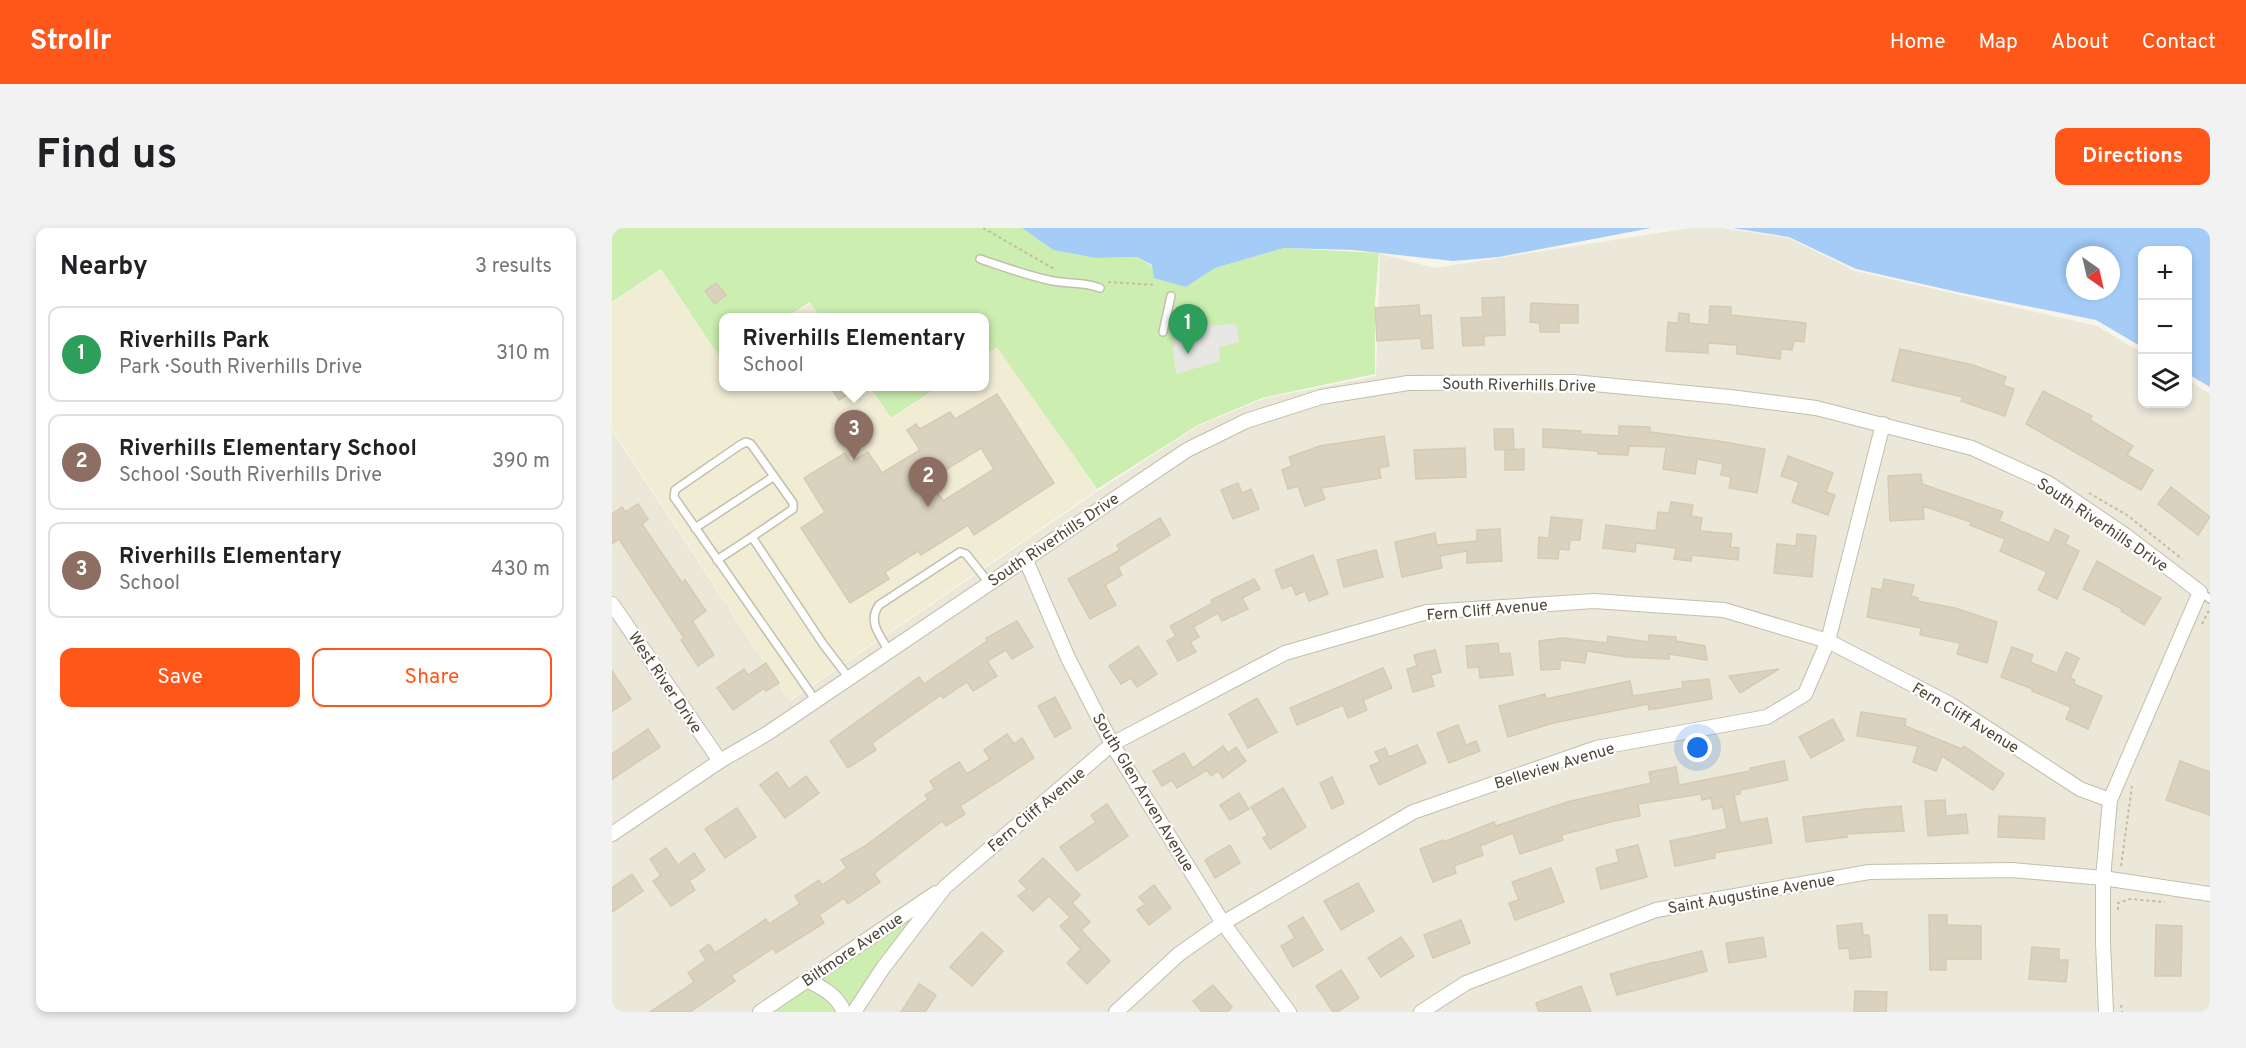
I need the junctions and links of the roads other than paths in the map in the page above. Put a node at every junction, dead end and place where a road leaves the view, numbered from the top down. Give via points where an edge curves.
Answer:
1 (980, 259) dead end
2 (1100, 285) road end
3 (1172, 296) dead end
4 (1163, 332) dead end
5 (1883, 424) junction
6 (773, 477) junction
7 (695, 528) junction
8 (752, 537) junction
9 (1025, 558) junction
10 (717, 560) junction
11 (989, 583) junction
12 (2205, 596) edge
13 (612, 604) edge
14 (1828, 640) junction
15 (889, 651) junction
16 (849, 678) junction
17 (816, 700) junction
18 (1112, 744) junction
19 (720, 761) junction
20 (2110, 800) junction
21 (612, 834) edge
22 (2103, 878) junction
23 (945, 887) junction
24 (2210, 894) edge
25 (1223, 923) junction
26 (807, 980) junction
27 (760, 1012) edge
28 (844, 1012) edge
29 (854, 1012) edge
30 (1116, 1012) edge
31 (1288, 1012) edge
32 (1421, 1012) edge
33 (2106, 1012) edge

1 - 2 lane via 1072,285
3 - 4 lane
5 - 9 street, South Riverhills Drive via 1805,406 1572,382 1408,383 1321,398 1246,421 1187,450
5 - 12 street, South Riverhills Drive via 1972,448 2048,483
5 - 14 street, Belleview Avenue
6 - 7 lane
6 - 7 lane via 750,444 740,445 675,490 674,497
6 - 8 lane via 793,503 793,509
7 - 10 lane
8 - 10 lane
8 - 16 lane
9 - 11 street, South Riverhills Drive
9 - 18 street, South Glen Arven Avenue via 1068,658
10 - 17 lane
11 - 15 street, South Riverhills Drive
11 - 15 lane via 966,554 960,552 879,605 873,621
12 - 20 street, South Riverhills Drive
13 - 19 street, West River Drive
14 - 18 street, Fern Cliff Avenue via 1724,610 1594,601 1427,612 1285,653
14 - 20 street, Fern Cliff Avenue via 1950,704 2080,789
14 - 25 street, Belleview Avenue via 1804,694 1767,717 1596,748 1413,812
15 - 16 street, South Riverhills Drive
16 - 17 street, South Riverhills Drive
17 - 19 street, South Riverhills Drive
18 - 23 street, Fern Cliff Avenue
18 - 25 street, South Glen Arven Avenue
19 - 21 street, South Riverhills Drive
20 - 22 street, South Riverhills Drive
22 - 24 street
22 - 32 street, Saint Augustine Avenue via 2012,870 1869,872 1656,910 1466,983
22 - 33 street, South Riverhills Drive
23 - 26 street, Biltmore Avenue
23 - 29 street, Fern Cliff Avenue
25 - 30 street, Belleview Avenue via 1179,954
25 - 31 street, South Glen Arven Avenue
26 - 27 street, Biltmore Avenue
26 - 28 street via 826,990

